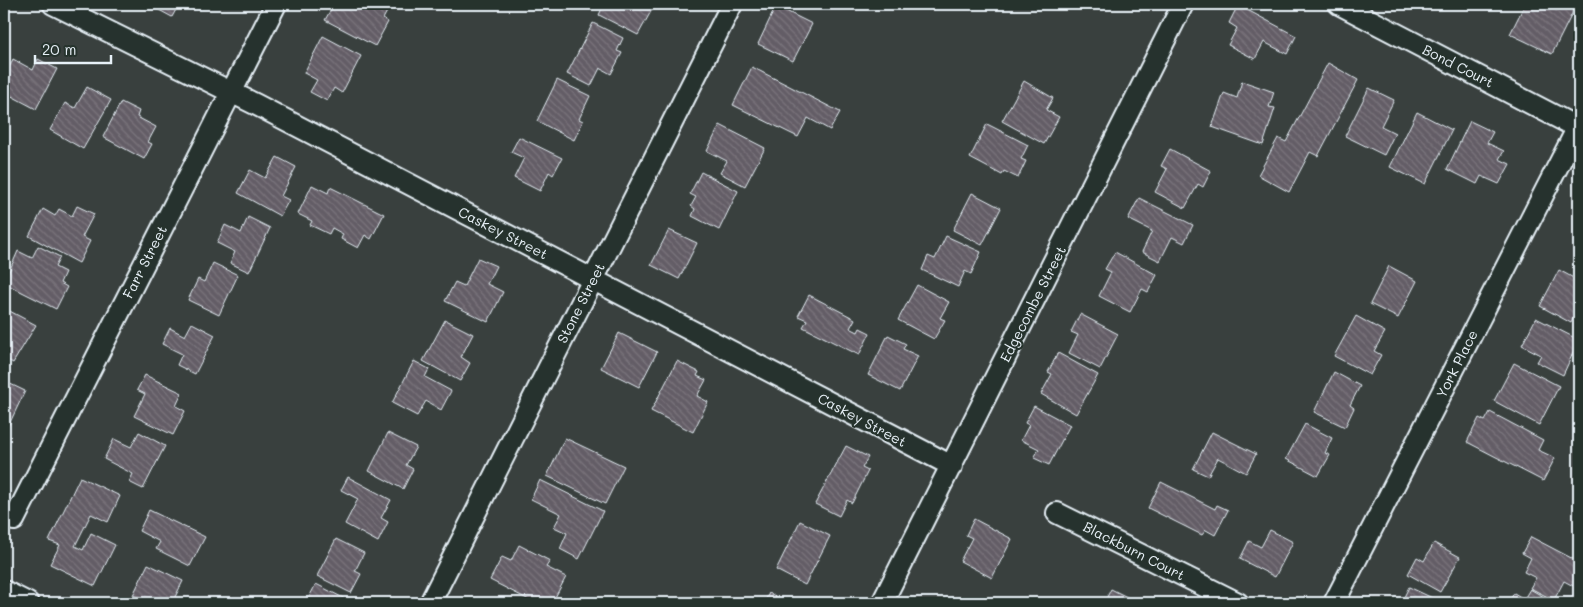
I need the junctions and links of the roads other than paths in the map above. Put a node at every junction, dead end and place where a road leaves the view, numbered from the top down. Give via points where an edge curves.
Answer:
1 (52, 4) edge
2 (276, 4) edge
3 (732, 4) edge
4 (1183, 4) edge
5 (1338, 4) edge
6 (231, 92) junction
7 (1579, 126) edge
8 (593, 279) junction
9 (952, 466) junction
10 (1057, 513) dead end
11 (14, 520) dead end
12 (4, 591) edge
13 (28, 603) edge
14 (430, 603) edge
15 (882, 603) edge
16 (1238, 603) edge
17 (1334, 603) edge

1 - 6 street, Caskey Street
2 - 6 street, Farr Street
3 - 8 street, Stone Street
4 - 9 street, Edgecombe Street
5 - 7 street, Bond Court
6 - 8 street, Caskey Street
6 - 11 street, Farr Street
7 - 17 street, York Place
8 - 9 street, Caskey Street
8 - 14 street, Stone Street
9 - 15 street, Edgecombe Street
10 - 16 street, Blackburn Court
12 - 13 street

